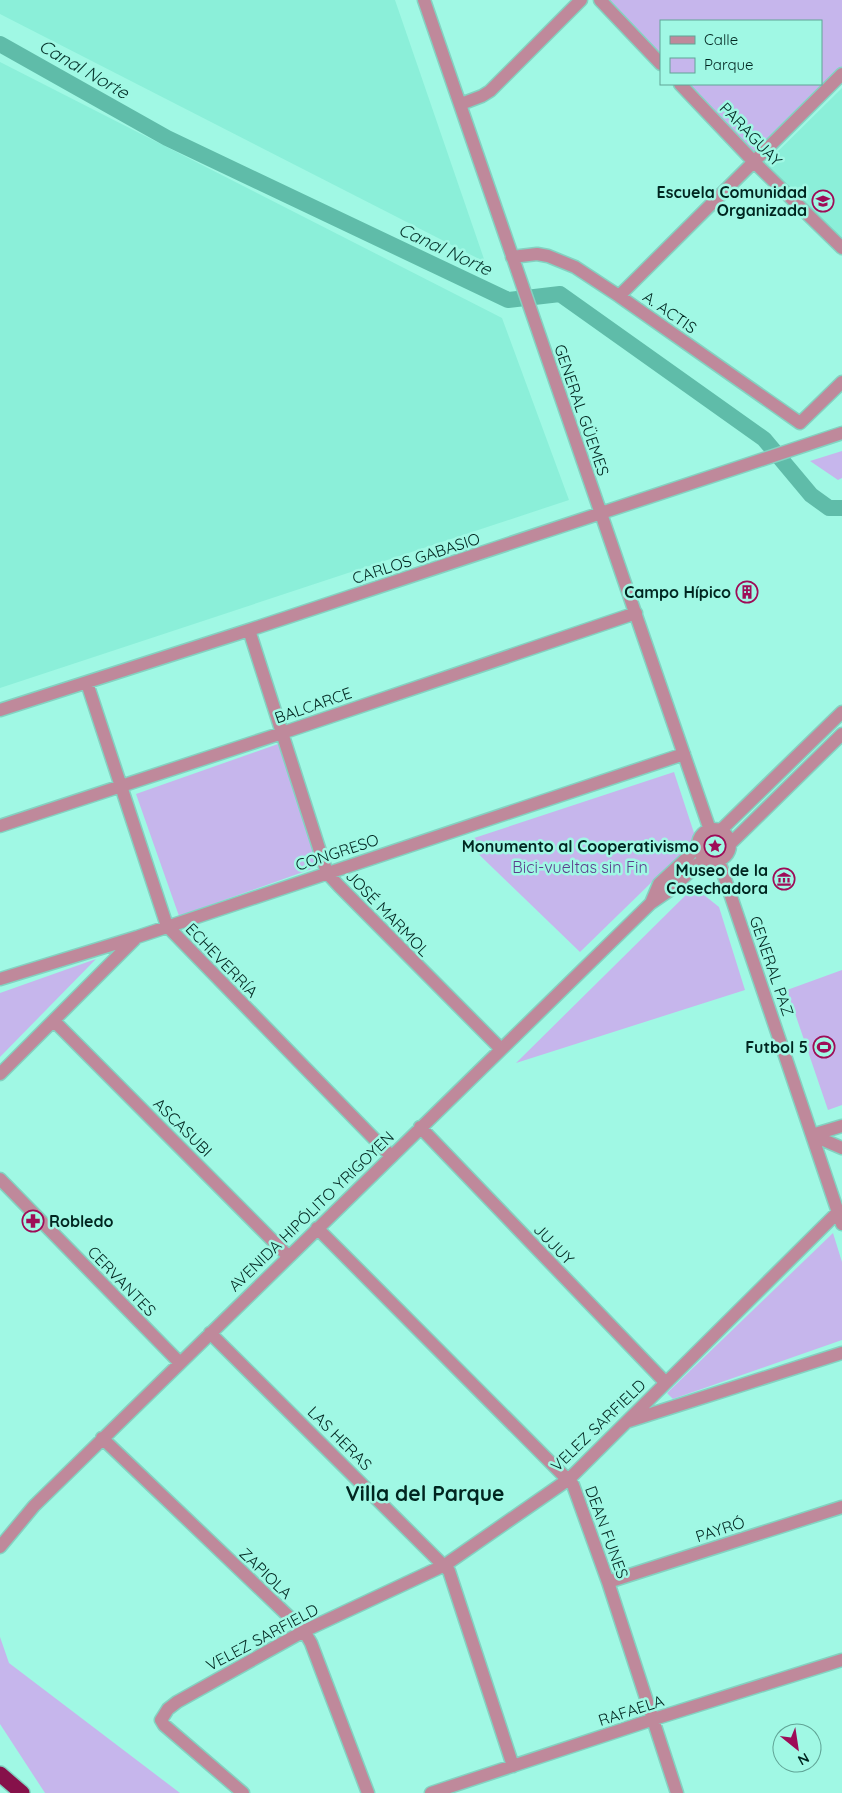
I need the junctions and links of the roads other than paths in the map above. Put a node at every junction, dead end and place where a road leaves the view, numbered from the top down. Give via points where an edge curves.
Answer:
1 (424, 0) edge
2 (581, 0) edge
3 (600, 0) edge
4 (660, 63) edge
5 (842, 74) edge
6 (681, 85) edge
7 (461, 104) junction
8 (754, 162) junction
9 (842, 248) edge
10 (512, 256) junction
11 (619, 296) junction
12 (842, 382) edge
13 (800, 423) junction
14 (842, 433) edge
15 (804, 445) junction
16 (601, 513) junction
17 (636, 613) junction
18 (249, 630) junction
19 (87, 683) junction
20 (0, 710) edge
21 (842, 712) edge
22 (282, 733) junction
23 (842, 734) edge
24 (684, 754) junction
25 (120, 787) junction
26 (0, 826) edge
27 (716, 830) junction
28 (731, 843) junction
29 (698, 844) junction
30 (713, 860) junction
31 (327, 873) junction
32 (650, 903) junction
33 (167, 926) junction
34 (137, 937) junction
35 (0, 979) edge
36 (54, 1021) junction
37 (501, 1049) junction
38 (0, 1074) edge
39 (842, 1126) edge
40 (420, 1127) junction
41 (812, 1135) junction
42 (842, 1148) edge
43 (391, 1156) junction
44 (0, 1179) edge
45 (838, 1212) junction
46 (842, 1224) edge
47 (317, 1228) junction
48 (288, 1256) junction
49 (210, 1333) junction
50 (842, 1352) edge
51 (180, 1362) junction
52 (665, 1382) junction
53 (626, 1422) junction
54 (102, 1438) junction
55 (569, 1479) junction
56 (842, 1507) edge
57 (0, 1547) edge
58 (445, 1565) junction
59 (608, 1582) junction
60 (304, 1632) junction
61 (842, 1660) edge
62 (654, 1719) junction
63 (513, 1766) junction
64 (0, 1774) edge
65 (22, 1793) edge
66 (244, 1793) edge
67 (368, 1793) edge
68 (431, 1793) edge
69 (677, 1793) edge

1 - 7 street, GENERAL GÜEMES
2 - 7 street via 490,91
3 - 4 street
5 - 8 street
6 - 8 street, PARAGUAY
7 - 10 street, GENERAL GÜEMES
8 - 9 street, PARAGUAY
8 - 11 street
10 - 11 street, A. ACTIS via 548,256 575,268
10 - 16 street, GENERAL GÜEMES
11 - 13 street, A. ACTIS
12 - 13 street
13 - 15 street
14 - 15 street, CARLOS GABASIO
15 - 16 street, CARLOS GABASIO
16 - 17 street, GENERAL GÜEMES
16 - 18 street, CARLOS GABASIO
17 - 22 street, BALCARCE
17 - 24 street, GENERAL GÜEMES
18 - 19 street, CARLOS GABASIO
18 - 22 street, JOSÉ MARMOL
19 - 20 street, CARLOS GABASIO
19 - 25 street, ECHEVERRÍA
21 - 27 street, AVENIDA HIPÓLITO YRIGOYEN
22 - 25 street, BALCARCE
22 - 31 street, JOSÉ MARMOL
23 - 28 street, AVENIDA HIPÓLITO YRIGOYEN
24 - 27 street, GENERAL GÜEMES
24 - 31 street, CONGRESO
25 - 26 street, BALCARCE
25 - 33 street, ECHEVERRÍA
27 - 28 street via 726,833
27 - 29 street, AVENIDA HIPÓLITO YRIGOYEN via 702,835
28 - 30 street, AVENIDA HIPÓLITO YRIGOYEN via 727,856
29 - 30 street via 701,854
29 - 32 street, AVENIDA HIPÓLITO YRIGOYEN via 659,884
30 - 32 street, AVENIDA HIPÓLITO YRIGOYEN via 698,864 670,890
30 - 41 street, GENERAL PAZ
31 - 33 street, CONGRESO
31 - 37 street, JOSÉ MARMOL
32 - 37 street, AVENIDA HIPÓLITO YRIGOYEN
33 - 34 street, CONGRESO
33 - 43 street, ECHEVERRÍA
34 - 35 street, CONGRESO
34 - 36 street
36 - 38 street
36 - 48 street, ASCASUBI
37 - 40 street, AVENIDA HIPÓLITO YRIGOYEN
39 - 41 street
40 - 43 street, AVENIDA HIPÓLITO YRIGOYEN
40 - 52 street, JUJUY
41 - 42 street
41 - 45 street, GENERAL PAZ
43 - 47 street, AVENIDA HIPÓLITO YRIGOYEN
44 - 51 street, CERVANTES
45 - 46 street, GENERAL PAZ
45 - 52 street, VELEZ SARFIELD
47 - 48 street, AVENIDA HIPÓLITO YRIGOYEN
47 - 55 street, DEAN FUNES
48 - 49 street, AVENIDA HIPÓLITO YRIGOYEN
49 - 51 street, AVENIDA HIPÓLITO YRIGOYEN
49 - 58 street, LAS HERAS
50 - 53 street
51 - 54 street, AVENIDA HIPÓLITO YRIGOYEN
52 - 53 street, VELEZ SARFIELD
53 - 55 street, VELEZ SARFIELD
54 - 57 street, AVENIDA HIPÓLITO YRIGOYEN via 34,1506
54 - 60 street, ZAPIOLA
55 - 58 street, VELEZ SARFIELD
55 - 59 street, DEAN FUNES via 577,1493
56 - 59 street, PAYRÓ
58 - 60 street, VELEZ SARFIELD
58 - 63 street, LAS HERAS via 452,1576
59 - 62 street, DEAN FUNES
60 - 66 street, VELEZ SARFIELD via 177,1702 162,1716 161,1720 171,1732
60 - 67 street, ZAPIOLA
61 - 62 street, RAFAELA
62 - 63 street, RAFAELA
62 - 69 street, DEAN FUNES
63 - 68 street, RAFAELA
64 - 65 highway

